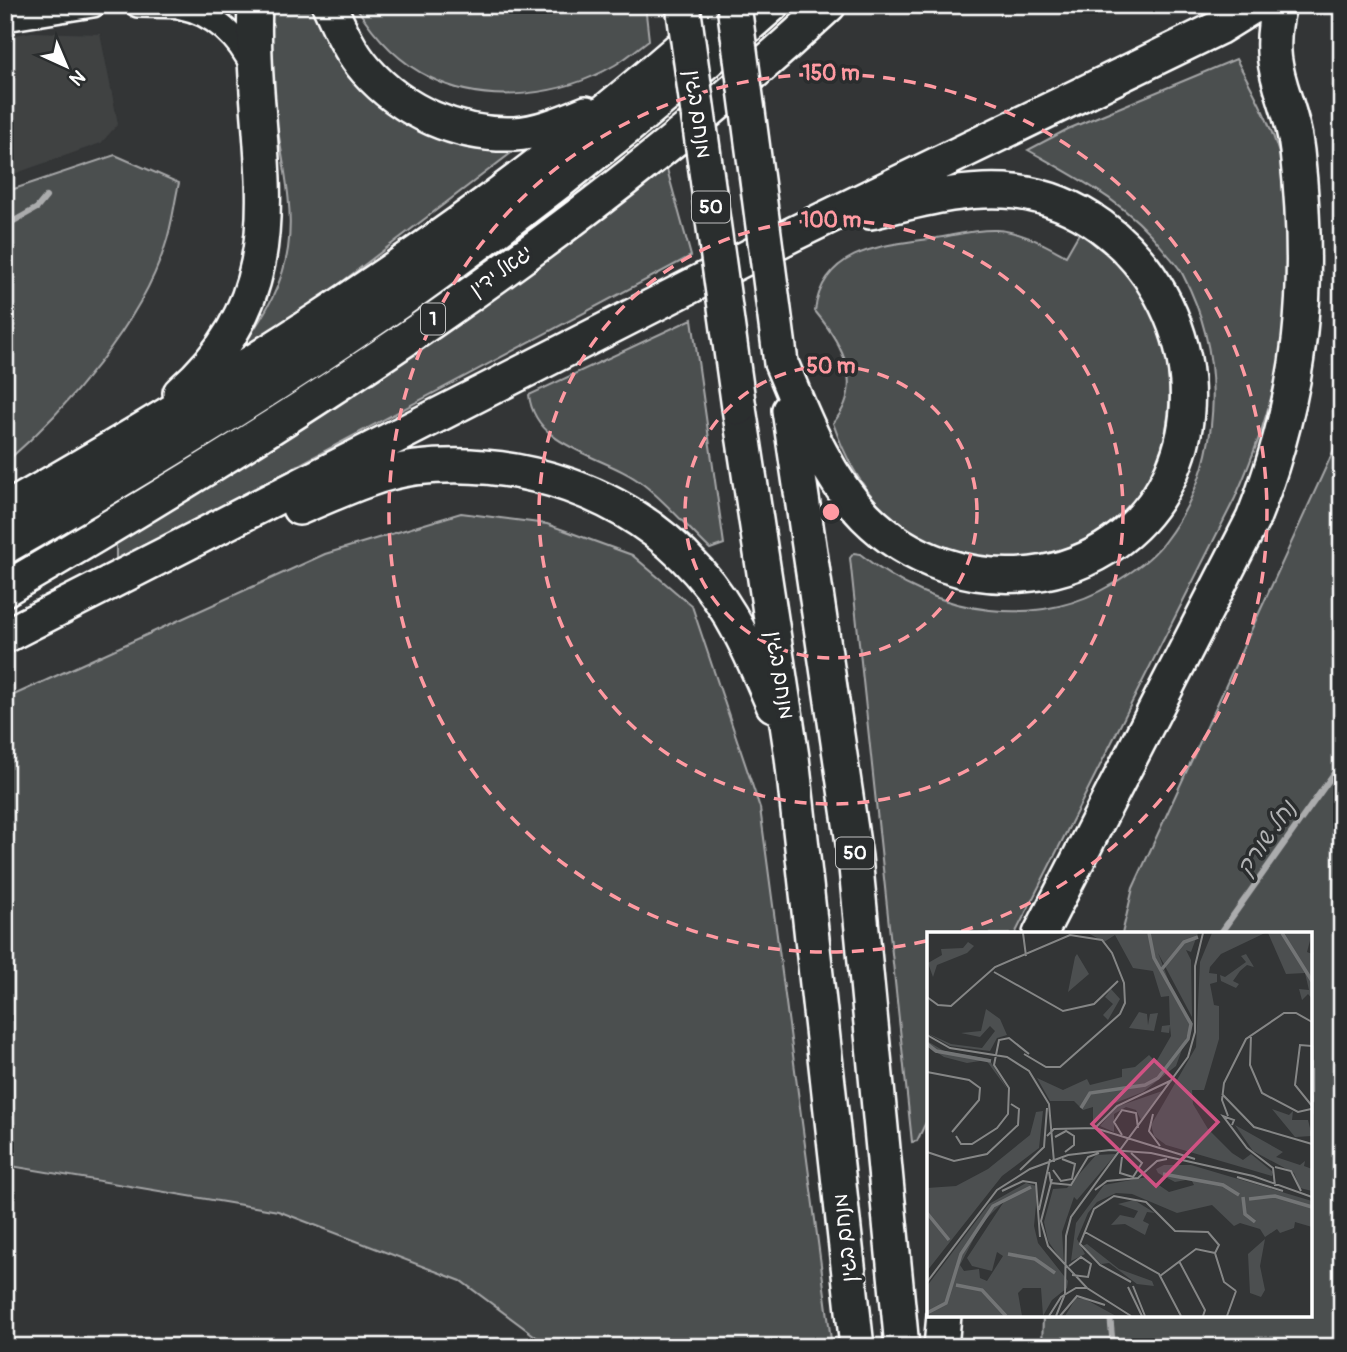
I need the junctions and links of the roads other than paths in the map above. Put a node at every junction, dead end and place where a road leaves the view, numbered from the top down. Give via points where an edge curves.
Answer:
1 (93, 5) edge
2 (138, 5) edge
3 (255, 5) edge
4 (329, 5) edge
5 (683, 5) edge
6 (728, 5) edge
7 (734, 5) edge
8 (772, 5) edge
9 (828, 5) edge
10 (1255, 5) edge
11 (1279, 5) edge
12 (192, 6) edge
13 (5, 19) edge
14 (254, 72) junction
15 (626, 93) junction
16 (793, 234) junction
17 (781, 363) junction
18 (38, 491) junction
19 (5, 510) edge
20 (5, 547) edge
21 (5, 589) edge
22 (67, 604) junction
23 (5, 636) edge
24 (792, 757) junction
25 (1041, 932) edge
26 (944, 1317) edge
27 (857, 1347) edge
28 (902, 1347) edge
29 (942, 1347) edge

1 - 13 street
2 - 12 street
3 - 14 highway
4 - 15 highway via 365,69 395,99 463,129 514,134 557,125
5 - 24 highway, מנחם בגין / 50, bridge
6 - 15 highway
7 - 17 highway, 50, bridge
8 - 20 highway, יגאל ידין / 1 via 659,104 399,301 220,419
9 - 21 highway, יגאל ידין / 1 via 645,161 509,267 245,446
10 - 16 highway via 1218,28
11 - 25 highway via 1274,64 1297,147 1306,271 1292,399 1276,462
12 - 14 street via 245,50
14 - 18 highway via 265,220 256,278 234,331 218,356 162,409
15 - 18 highway via 407,261 234,376
16 - 17 highway via 967,192 1016,192 1054,200 1112,233 1137,258 1170,312 1186,369 1188,399 1172,471 1149,508 1124,535 1092,557 1059,569 986,576 923,559 887,537 863,514 844,491 811,433
16 - 22 highway
17 - 28 highway, 50 via 855,857
18 - 19 highway
22 - 23 highway
22 - 24 highway via 352,486 413,468 535,473 592,494 651,528 698,571 737,625
24 - 27 highway, מנחם בגין / 50
26 - 29 highway

